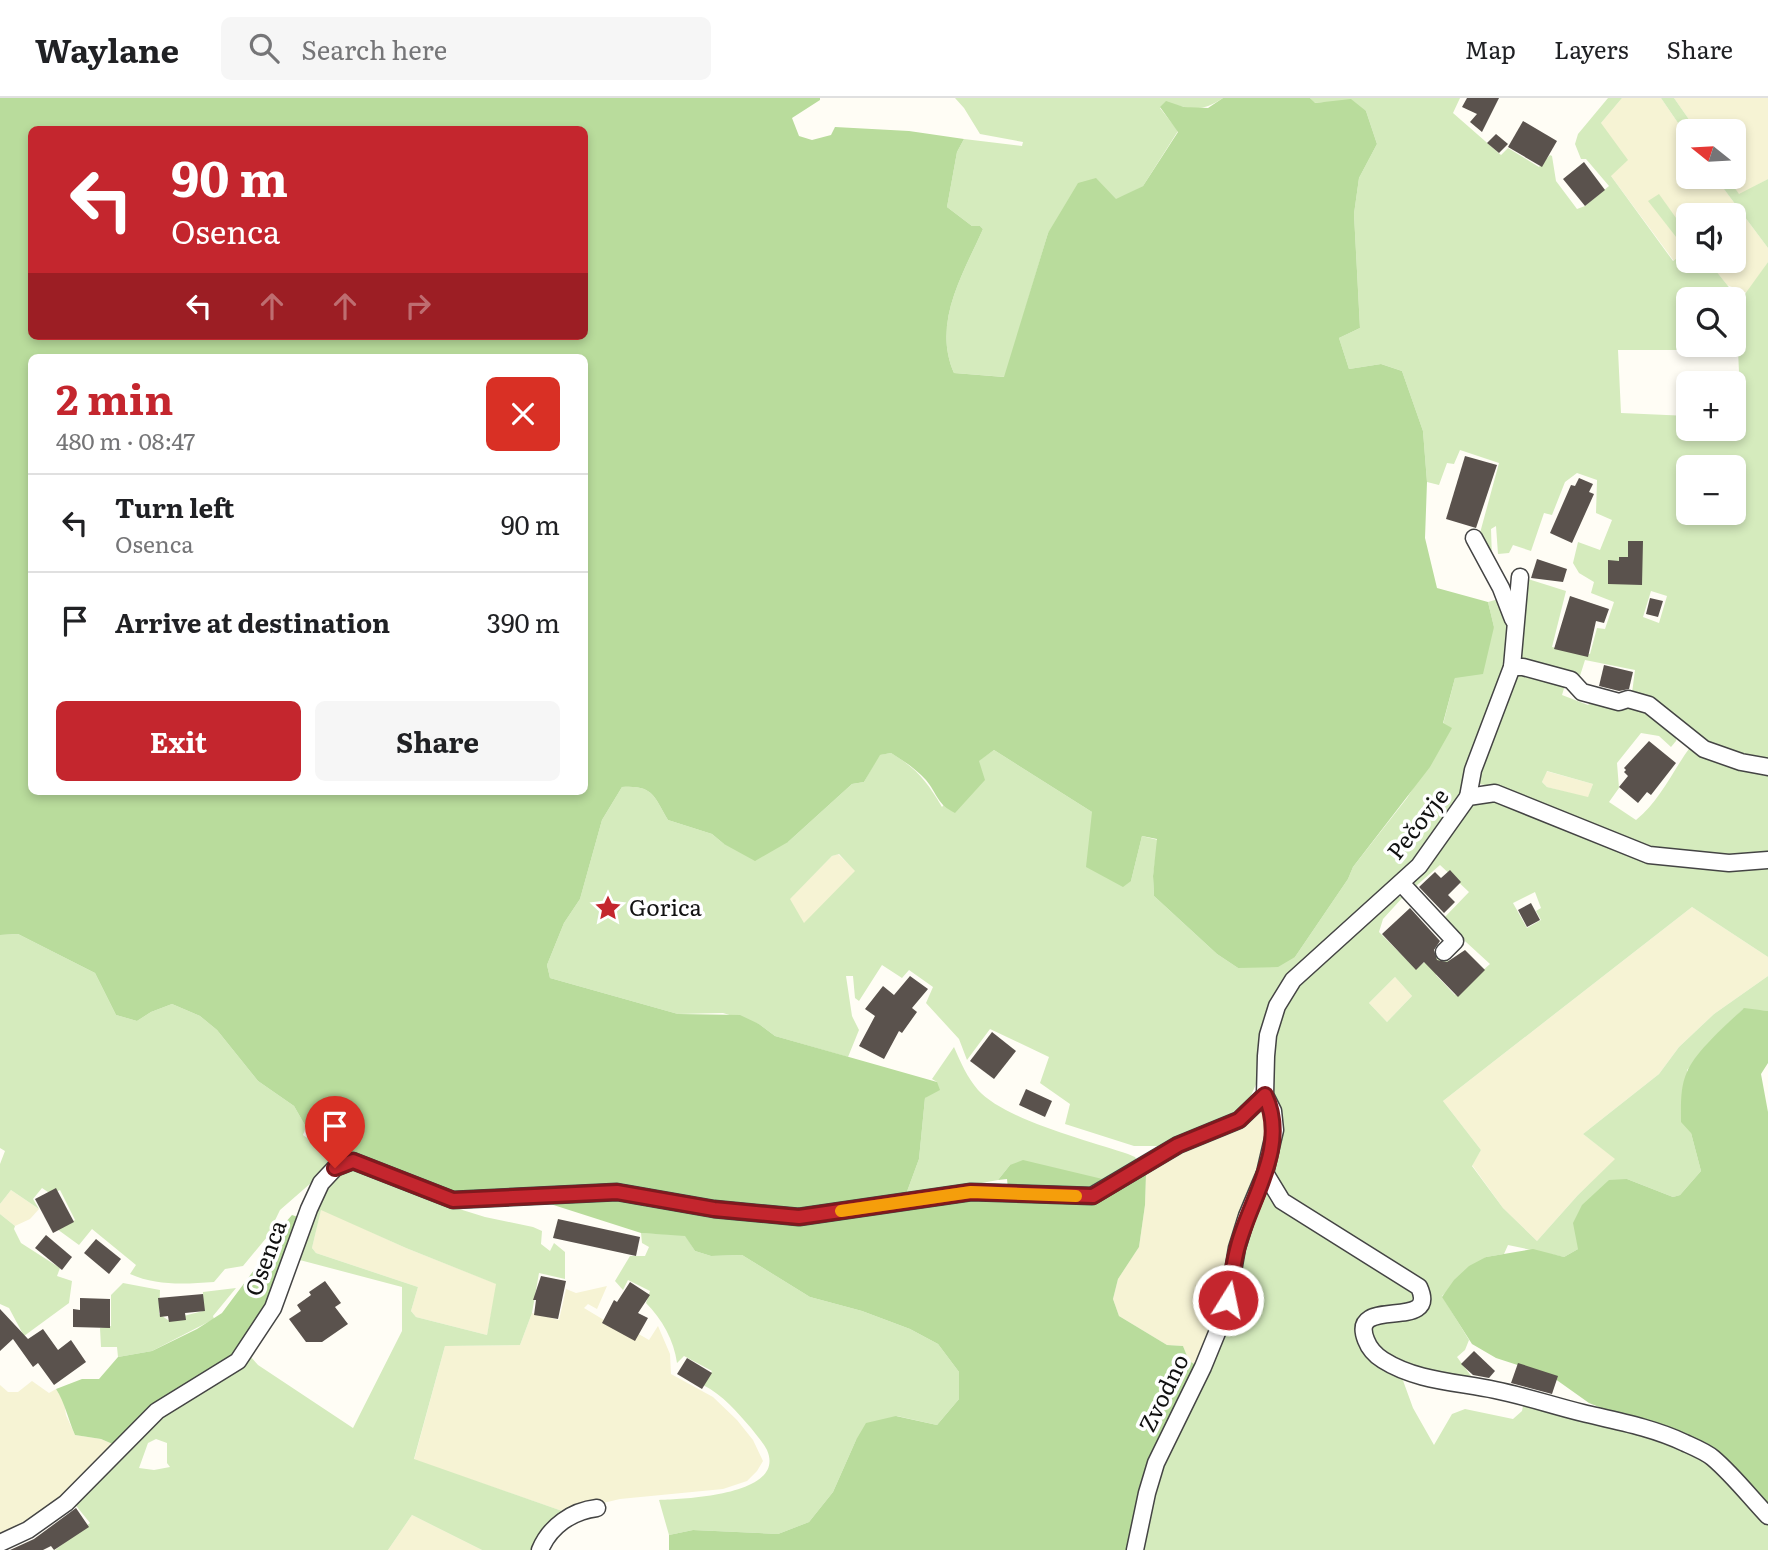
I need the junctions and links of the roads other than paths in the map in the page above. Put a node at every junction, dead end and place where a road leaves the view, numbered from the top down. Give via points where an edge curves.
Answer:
1 (1474, 538) dead end
2 (1520, 577) dead end
3 (1516, 625) junction
4 (1512, 667) junction
5 (1768, 766) edge
6 (1468, 797) junction
7 (1768, 860) edge
8 (1401, 883) junction
9 (1444, 952) dead end
10 (1265, 1095) junction
11 (1265, 1173) junction
12 (597, 1508) dead end
13 (1768, 1516) edge
14 (0, 1543) edge
15 (540, 1550) edge
16 (1135, 1550) edge

1 - 3 street
2 - 3 street
3 - 4 street
4 - 5 street via 1571,680 1582,692 1649,705 1704,749
4 - 6 street via 1473,770
6 - 7 street, Pečovje via 1485,793 1508,797 1649,855 1729,863
6 - 8 street, Pečovje via 1419,866
8 - 9 street via 1455,941
8 - 10 street, Pečovje via 1293,981 1277,1006 1268,1035
10 - 11 street, Zvodno via 1275,1130
10 - 14 street, Osenca via 1239,1120 1178,1145 1093,1196 971,1192 799,1217 714,1209 617,1192 453,1200 353,1161 335,1168 321,1182 273,1308 238,1361 157,1411 66,1503
11 - 13 street via 1282,1201 1419,1287 1422,1301 1417,1308 1408,1313 1386,1312 1366,1324 1365,1338 1383,1360 1431,1379 1496,1390 1682,1441 1712,1457
11 - 16 street, Zvodno via 1237,1248 1221,1323 1156,1463
12 - 15 street via 560,1522

